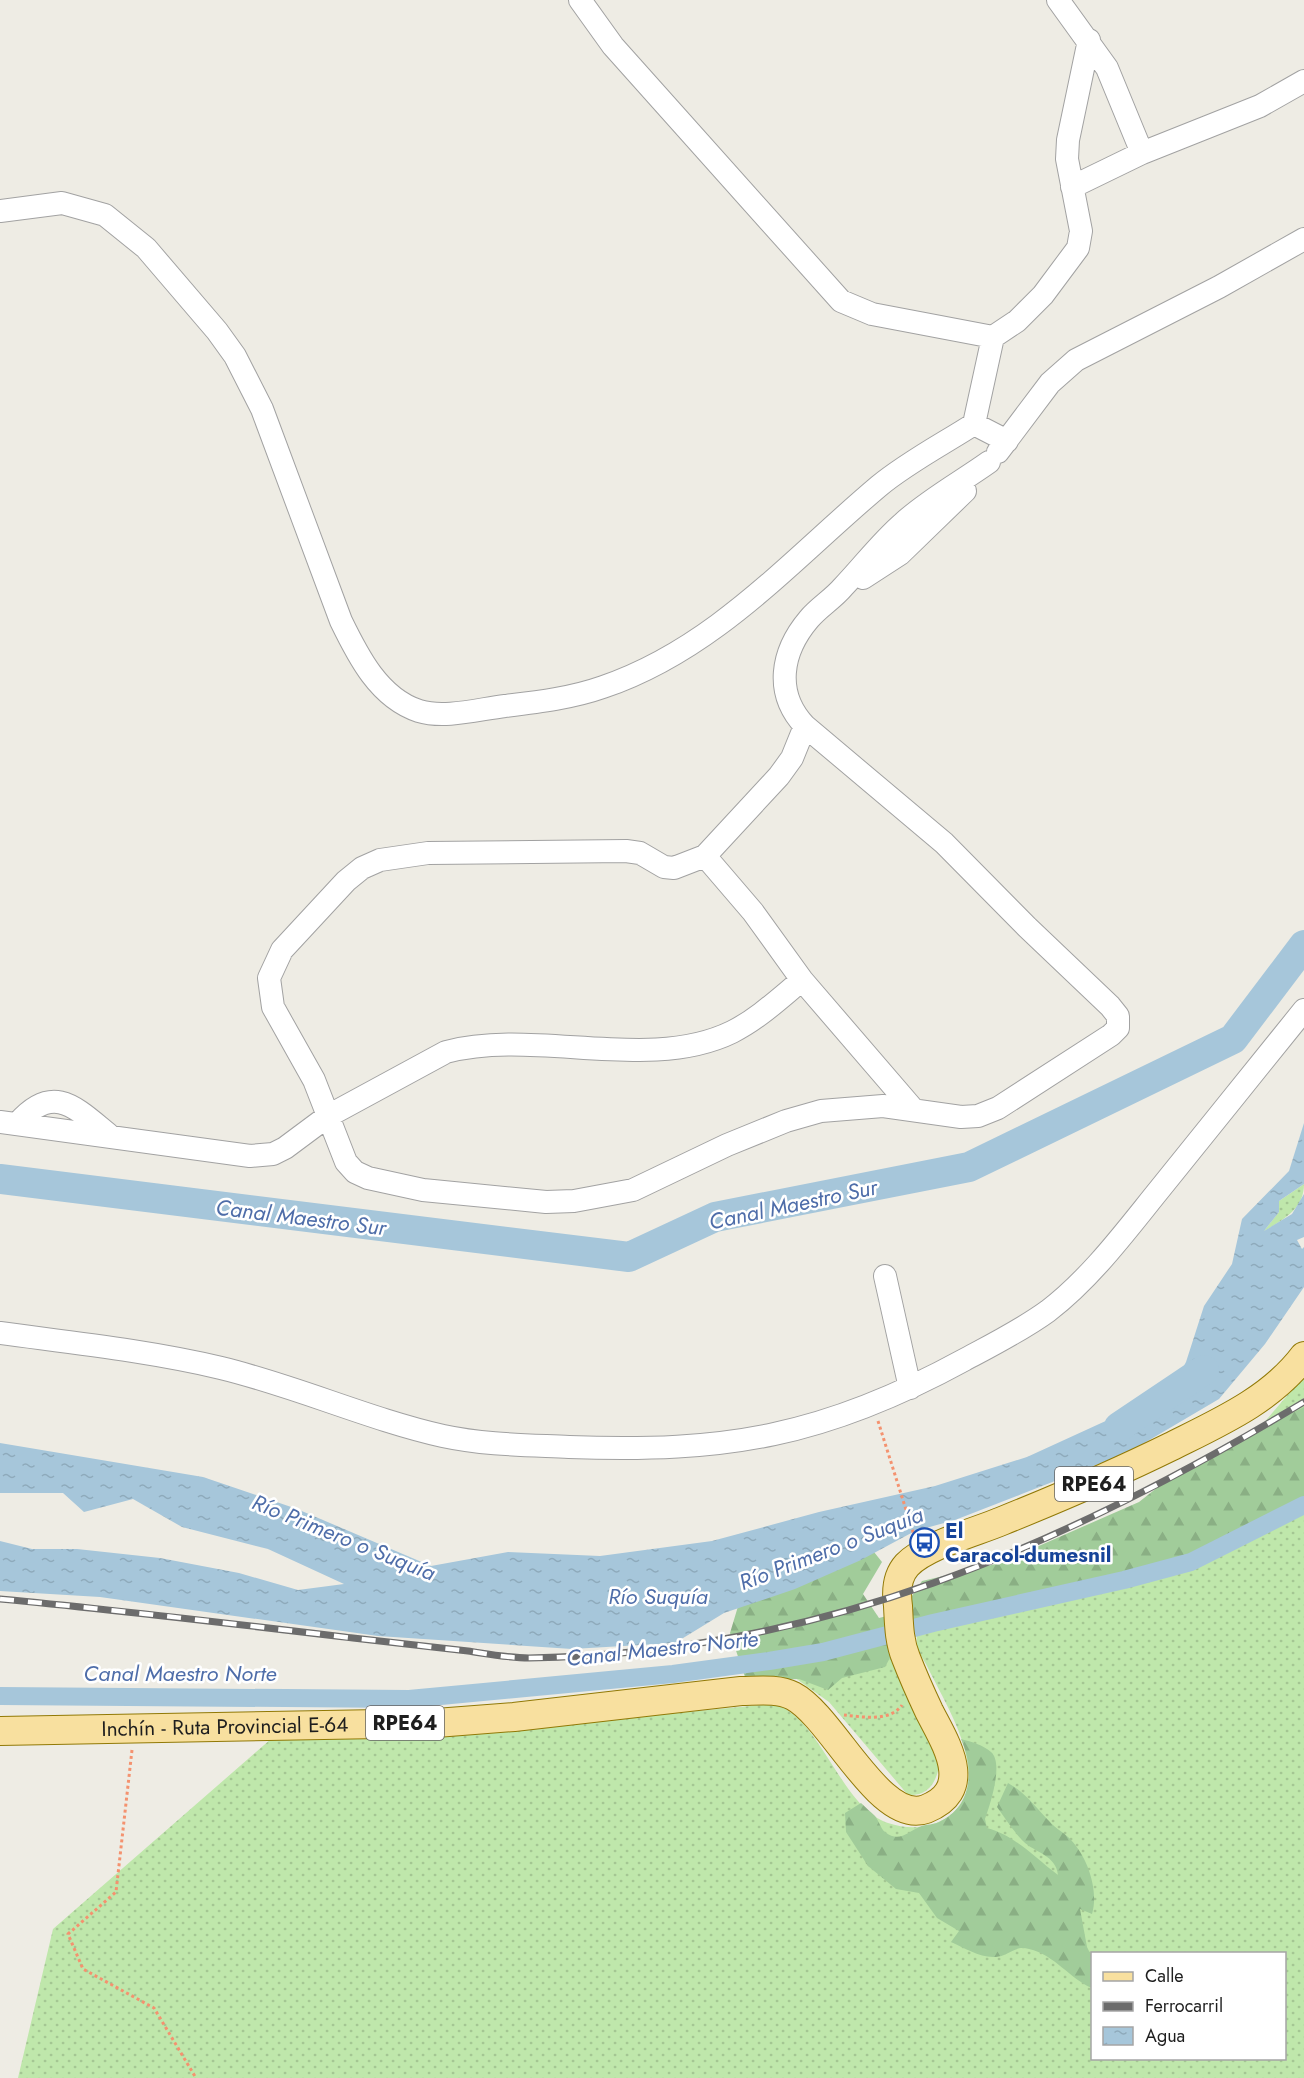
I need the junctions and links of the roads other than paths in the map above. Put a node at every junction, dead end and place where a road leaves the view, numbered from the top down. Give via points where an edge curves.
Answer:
1 (580, 0) edge
2 (1058, 0) edge
3 (1089, 40) junction
4 (1304, 81) edge
5 (1142, 153) junction
6 (1072, 187) junction
7 (0, 211) edge
8 (1304, 239) edge
9 (993, 337) junction
10 (974, 424) junction
11 (1007, 441) junction
12 (805, 726) junction
13 (705, 856) junction
14 (802, 980) junction
15 (1304, 1010) edge
16 (913, 1109) junction
17 (328, 1116) junction
18 (9, 1123) edge
19 (885, 1276) dead end
20 (0, 1334) edge
21 (1304, 1356) edge
22 (910, 1388) junction
23 (0, 1731) edge

1 - 9 street via 613,46 841,301 872,314
2 - 3 street
3 - 5 street via 1107,68
3 - 6 street via 1068,140
4 - 5 street via 1260,106
5 - 6 street
6 - 9 street via 1081,231 1078,248 1043,294 1017,321
7 - 10 street via 62,203 105,215 146,248 217,330 262,410 356,652 383,688 420,711 454,713 552,700 603,687 663,662 709,633 796,563 881,484
8 - 11 street via 1076,360 1050,382
9 - 10 street
10 - 11 street
11 - 12 street via 962,496 909,547 835,597 796,636 783,681 793,712
12 - 13 street via 792,758 779,776
12 - 16 street via 944,843 1118,1017 1118,1028 1111,1035 998,1108 978,1116 961,1117
13 - 14 street via 753,912
13 - 17 street via 674,868 626,851 428,853 380,860 362,868 282,950 269,978 273,1007 303,1059
14 - 16 street
14 - 17 street via 750,1023 711,1041 651,1048 467,1046 423,1062
15 - 22 street via 1105,1256 1070,1292 1018,1330
16 - 17 street via 883,1106 820,1111 727,1145 633,1190 546,1202 423,1190 368,1178 346,1162
17 - 18 street via 285,1148 259,1156
19 - 22 street
20 - 22 street via 108,1347 225,1369 440,1435 482,1443 637,1449 738,1442 825,1422
21 - 23 main road, Inchín - Ruta Provincial E-64 / RPE64 via 1264,1394 1196,1434 1084,1488 934,1548 913,1560 900,1574 900,1643 953,1761 951,1785 944,1796 926,1809 907,1810 886,1799 813,1712 784,1693 741,1691 436,1723

